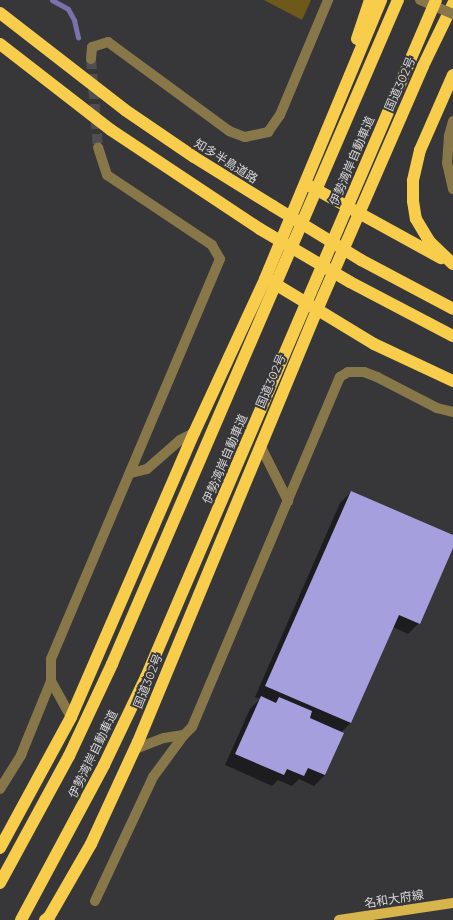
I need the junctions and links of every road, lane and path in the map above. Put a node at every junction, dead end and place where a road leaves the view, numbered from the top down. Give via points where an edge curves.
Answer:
1 (328, 0) edge
2 (370, 0) edge
3 (381, 0) edge
4 (398, 0) edge
5 (420, 0) edge
6 (436, 0) edge
7 (453, 4) edge
8 (0, 13) edge
9 (453, 14) edge
10 (0, 44) edge
11 (91, 59) tunnel mouth
12 (453, 75) edge
13 (344, 88) junction
14 (453, 121) edge
15 (98, 148) tunnel mouth
16 (305, 184) junction
17 (453, 189) edge
18 (359, 213) junction
19 (453, 264) edge
20 (266, 279) junction
21 (453, 309) edge
22 (317, 310) junction
23 (453, 336) edge
24 (453, 381) edge
25 (453, 412) edge
26 (194, 433) junction
27 (260, 445) junction
28 (131, 473) junction
29 (288, 501) junction
30 (51, 680) junction
31 (71, 717) junction
32 (184, 736) junction
33 (135, 749) junction
34 (0, 789) edge
35 (0, 848) edge
36 (0, 883) edge
37 (95, 901) dead end
38 (453, 903) edge
39 (21, 920) edge
40 (45, 920) edge
41 (339, 920) edge

1 - 11 street via 280,115 268,132 245,137 229,131 108,42 92,47
2 - 13 highway
3 - 13 highway
4 - 36 highway, 伊勢湾岸自動車道, bridge via 112,664 69,756
5 - 9 street, bridge
6 - 39 highway, 伊勢湾岸自動車道, bridge via 146,677 104,765
7 - 18 highway, 国道302号
8 - 21 highway, 知多半島道路, bridge via 125,110 194,157 361,260
10 - 23 highway, bridge via 111,130 260,229 350,282
12 - 19 highway via 420,150 413,181 416,219 429,241
13 - 16 highway
14 - 17 street via 447,163
15 - 28 street via 107,175 212,245 220,259
16 - 18 highway
16 - 20 highway
18 - 19 highway
18 - 22 highway, 国道302号
20 - 22 highway
20 - 26 highway
22 - 24 highway via 374,344
22 - 27 highway, 国道302号
25 - 29 street via 437,408 378,377 364,372 348,372 340,377
26 - 28 street via 180,440 147,469
26 - 31 highway
27 - 29 street
27 - 33 highway, 国道302号
28 - 30 street via 51,659
29 - 32 street via 192,727
30 - 31 street
30 - 34 street via 21,755
31 - 35 highway
32 - 33 street via 164,738
32 - 37 street via 153,777
33 - 40 highway, 国道302号 via 91,844
38 - 41 main road, 名和大府線

